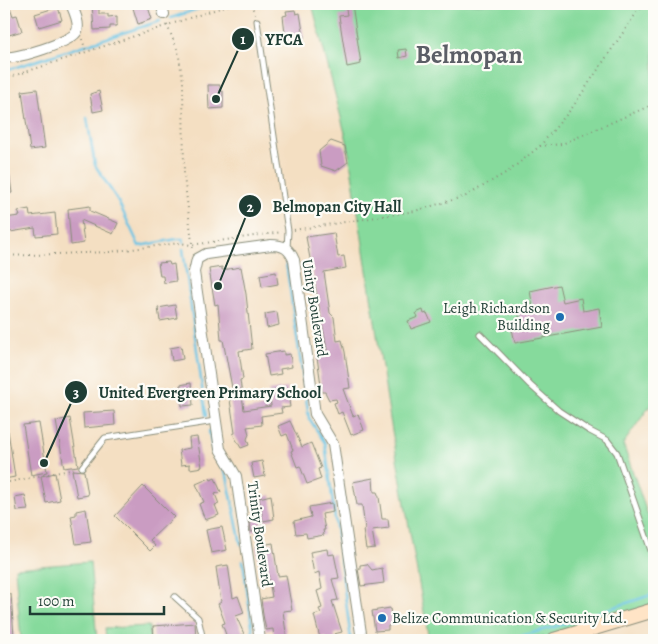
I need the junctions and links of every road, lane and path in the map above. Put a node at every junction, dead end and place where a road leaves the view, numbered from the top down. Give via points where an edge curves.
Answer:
1 (71, 4) edge
2 (232, 4) edge
3 (251, 4) edge
4 (646, 4) edge
5 (257, 21) joint
6 (167, 25) junction
7 (80, 35) junction
8 (86, 51) junction
9 (5, 60) edge
10 (8, 77) junction
11 (4, 79) edge
12 (654, 104) edge
13 (540, 146) junction
14 (288, 231) junction
15 (191, 245) junction
16 (287, 248) junction
17 (4, 256) edge
18 (196, 259) junction
19 (480, 334) dead end
20 (215, 421) junction
21 (82, 467) joint
22 (4, 483) edge
23 (654, 559) edge
24 (175, 597) dead end
25 (654, 610) edge
26 (202, 640) edge
27 (260, 640) edge
28 (362, 640) edge
29 (554, 640) edge

1 - 7 street
2 - 6 path
3 - 5 path
4 - 13 path via 637,12 572,108
5 - 14 lane
6 - 8 path
6 - 15 path via 178,51 183,82 184,176
7 - 8 path
7 - 9 street
8 - 10 path
9 - 10 path
10 - 11 path
12 - 13 path via 562,144
13 - 14 path via 509,171 466,196 415,212
14 - 15 path
14 - 16 lane
15 - 17 path via 180,243 109,252
15 - 18 path
16 - 18 street, Unity Boulevard via 271,245 206,254
16 - 28 street, Unity Boulevard via 294,260 315,414 333,444
18 - 20 street, Trinity Boulevard via 194,272
19 - 23 lane via 559,411 607,440 617,453
20 - 21 lane via 105,438
20 - 27 street, Trinity Boulevard via 220,449 236,476
21 - 22 path
24 - 26 lane via 198,618
25 - 29 main road

